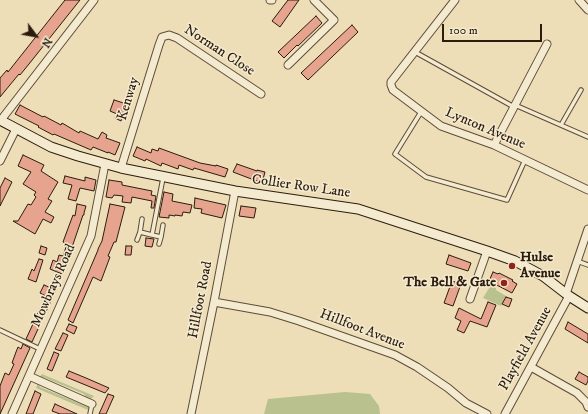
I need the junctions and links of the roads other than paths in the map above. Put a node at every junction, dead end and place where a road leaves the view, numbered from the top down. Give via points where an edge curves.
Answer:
1 (94, 0) edge
2 (314, 0) edge
3 (455, 0) edge
4 (579, 0) edge
5 (588, 10) edge
6 (162, 37) joint
7 (548, 44) dead end
8 (414, 52) junction
9 (288, 65) dead end
10 (581, 90) dead end
11 (261, 94) dead end
12 (515, 106) junction
13 (421, 112) junction
14 (0, 120) edge
15 (561, 125) junction
16 (16, 129) junction
17 (588, 137) edge
18 (494, 145) junction
19 (525, 160) junction
20 (0, 161) edge
21 (105, 164) junction
22 (121, 168) junction
23 (164, 177) junction
24 (588, 190) edge
25 (235, 191) junction
26 (142, 219) dead end
27 (163, 225) dead end
28 (588, 229) edge
29 (140, 232) junction
30 (152, 235) junction
31 (161, 237) junction
32 (138, 240) dead end
33 (159, 244) dead end
34 (487, 251) junction
35 (577, 261) junction
36 (588, 265) edge
37 (568, 295) junction
38 (470, 299) dead end
39 (214, 302) junction
40 (588, 308) edge
41 (0, 330) edge
42 (40, 349) junction
43 (531, 367) junction
44 (29, 376) junction
45 (92, 404) joint
46 (588, 407) edge
47 (12, 414) edge
48 (90, 414) edge
49 (191, 414) edge
50 (487, 414) edge
51 (505, 414) edge

1 - 14 street
2 - 9 street via 334,20
3 - 8 street, Lynton Avenue
4 - 5 street
6 - 11 street, Norman Close via 169,35 176,38
6 - 22 street, Kenway
7 - 12 street
8 - 12 lane
8 - 13 street, Lynton Avenue via 391,85 393,90
10 - 15 lane
12 - 15 lane
12 - 18 street
13 - 18 street, Lynton Avenue via 440,126
13 - 19 lane via 395,154 426,177 507,200
14 - 16 main road, Collier Row Lane
15 - 17 lane
16 - 20 street
16 - 21 main road, Collier Row Lane via 51,147
18 - 19 street, Lynton Avenue
19 - 24 street, Lynton Avenue
21 - 22 main road, Collier Row Lane
21 - 42 street, Mowbrays Road via 90,236
22 - 23 main road, Collier Row Lane
23 - 25 main road, Collier Row Lane
23 - 30 lane
25 - 34 main road, Collier Row Lane via 358,209
25 - 39 street, Hillfoot Road
26 - 29 lane
27 - 31 lane
28 - 35 street
29 - 30 lane
29 - 32 lane
30 - 31 lane
31 - 33 lane
34 - 37 main road, Collier Row Lane via 543,276
34 - 38 street
35 - 36 lane
35 - 37 street
37 - 40 main road, Collier Row Lane
37 - 43 street, Playfield Avenue
39 - 49 street, Hillfoot Road
39 - 50 street, Hillfoot Avenue via 270,312 395,355 417,367 466,403
41 - 42 lane
42 - 44 street, Mowbrays Road
43 - 46 street via 577,393
43 - 51 street, Playfield Avenue
44 - 45 street
44 - 47 street, Mowbrays Road
45 - 48 lane

